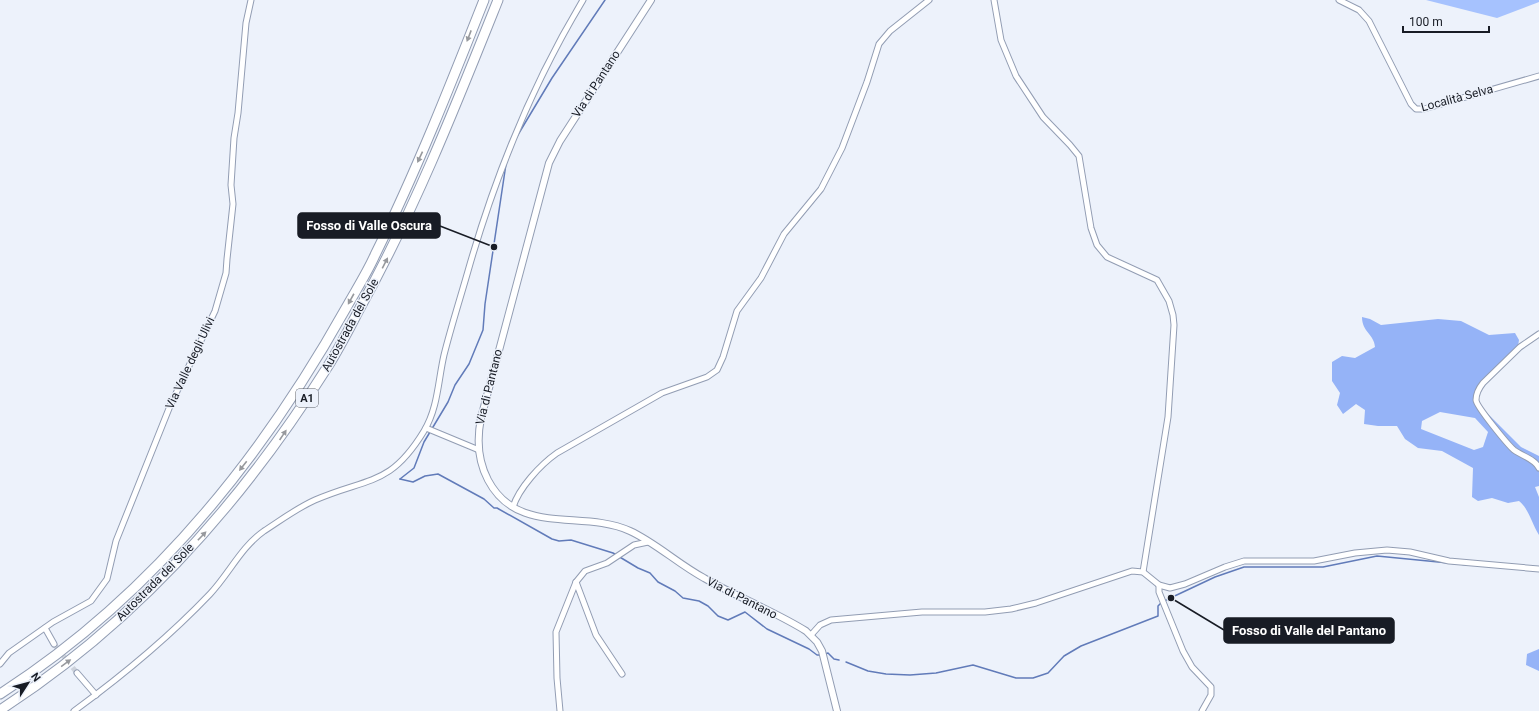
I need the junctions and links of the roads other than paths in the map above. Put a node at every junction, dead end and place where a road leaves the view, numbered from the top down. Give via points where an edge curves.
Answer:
1 (251, 0) edge
2 (484, 0) edge
3 (498, 0) edge
4 (583, 0) edge
5 (651, 0) edge
6 (929, 0) edge
7 (994, 0) edge
8 (1339, 0) edge
9 (1539, 76) edge
10 (1539, 334) edge
11 (426, 428) junction
12 (479, 450) junction
13 (1539, 468) edge
14 (513, 507) junction
15 (648, 542) junction
16 (1539, 569) edge
17 (1142, 572) junction
18 (576, 582) junction
19 (1159, 586) junction
20 (45, 628) junction
21 (811, 635) junction
22 (54, 644) tunnel mouth
23 (0, 664) edge
24 (76, 673) tunnel mouth
25 (622, 674) dead end
26 (0, 694) edge
27 (96, 695) junction
28 (0, 710) edge
29 (74, 711) edge
30 (560, 711) edge
31 (836, 711) edge
32 (1202, 711) edge

1 - 20 street, Via Valle degli Ulivi via 246,23 234,138 231,189 233,204 227,259 218,303 170,406 116,541 107,578 92,601
2 -> 26 highway, Autostrada del Sole / A1 via 433,130 375,256 319,357 259,446 206,514 133,589 70,644
28 -> 3 highway, Autostrada del Sole / A1 via 78,655 143,597 216,521 268,456 329,365 386,261 444,135
4 - 11 street via 529,102 507,151 469,268
5 - 12 street, Via di Pantano via 560,140 549,163 481,418
6 - 14 street via 890,31 879,44 853,123 840,153 818,192 784,234 761,278 737,311 717,370 707,377 662,394 557,453 520,491
7 - 17 street via 1001,40 1016,76 1043,117 1079,156 1091,228 1097,245 1108,257 1157,280 1173,315 1168,417
8 - 9 street, Località Selva via 1359,10 1369,21 1411,104 1416,109 1424,109
10 - 13 street via 1520,348 1479,389 1476,400 1480,410 1509,445
11 - 12 street
11 - 27 street via 405,458 387,474 311,502 256,538 206,598
12 - 14 street, Via di Pantano via 483,469 491,485 500,497
14 - 15 street, Via di Pantano via 544,518 615,526
15 - 18 street via 634,545 607,563 585,571
15 - 21 street, Via di Pantano via 706,580
16 - 19 street via 1449,561 1401,551 1375,551 1314,562 1244,561 1181,585 1170,588
17 - 19 street
17 - 21 street via 1129,572 1024,606 984,612 922,612 831,620 820,625
18 - 25 street via 596,635
18 - 30 street via 556,632
19 - 32 street via 1159,592 1183,651 1196,672 1211,686 1211,695
20 - 22 street via 47,636
20 - 23 street, Via Valle degli Ulivi via 9,653
21 - 31 street, Via di Pantano via 822,653
24 - 27 street
27 - 29 street

